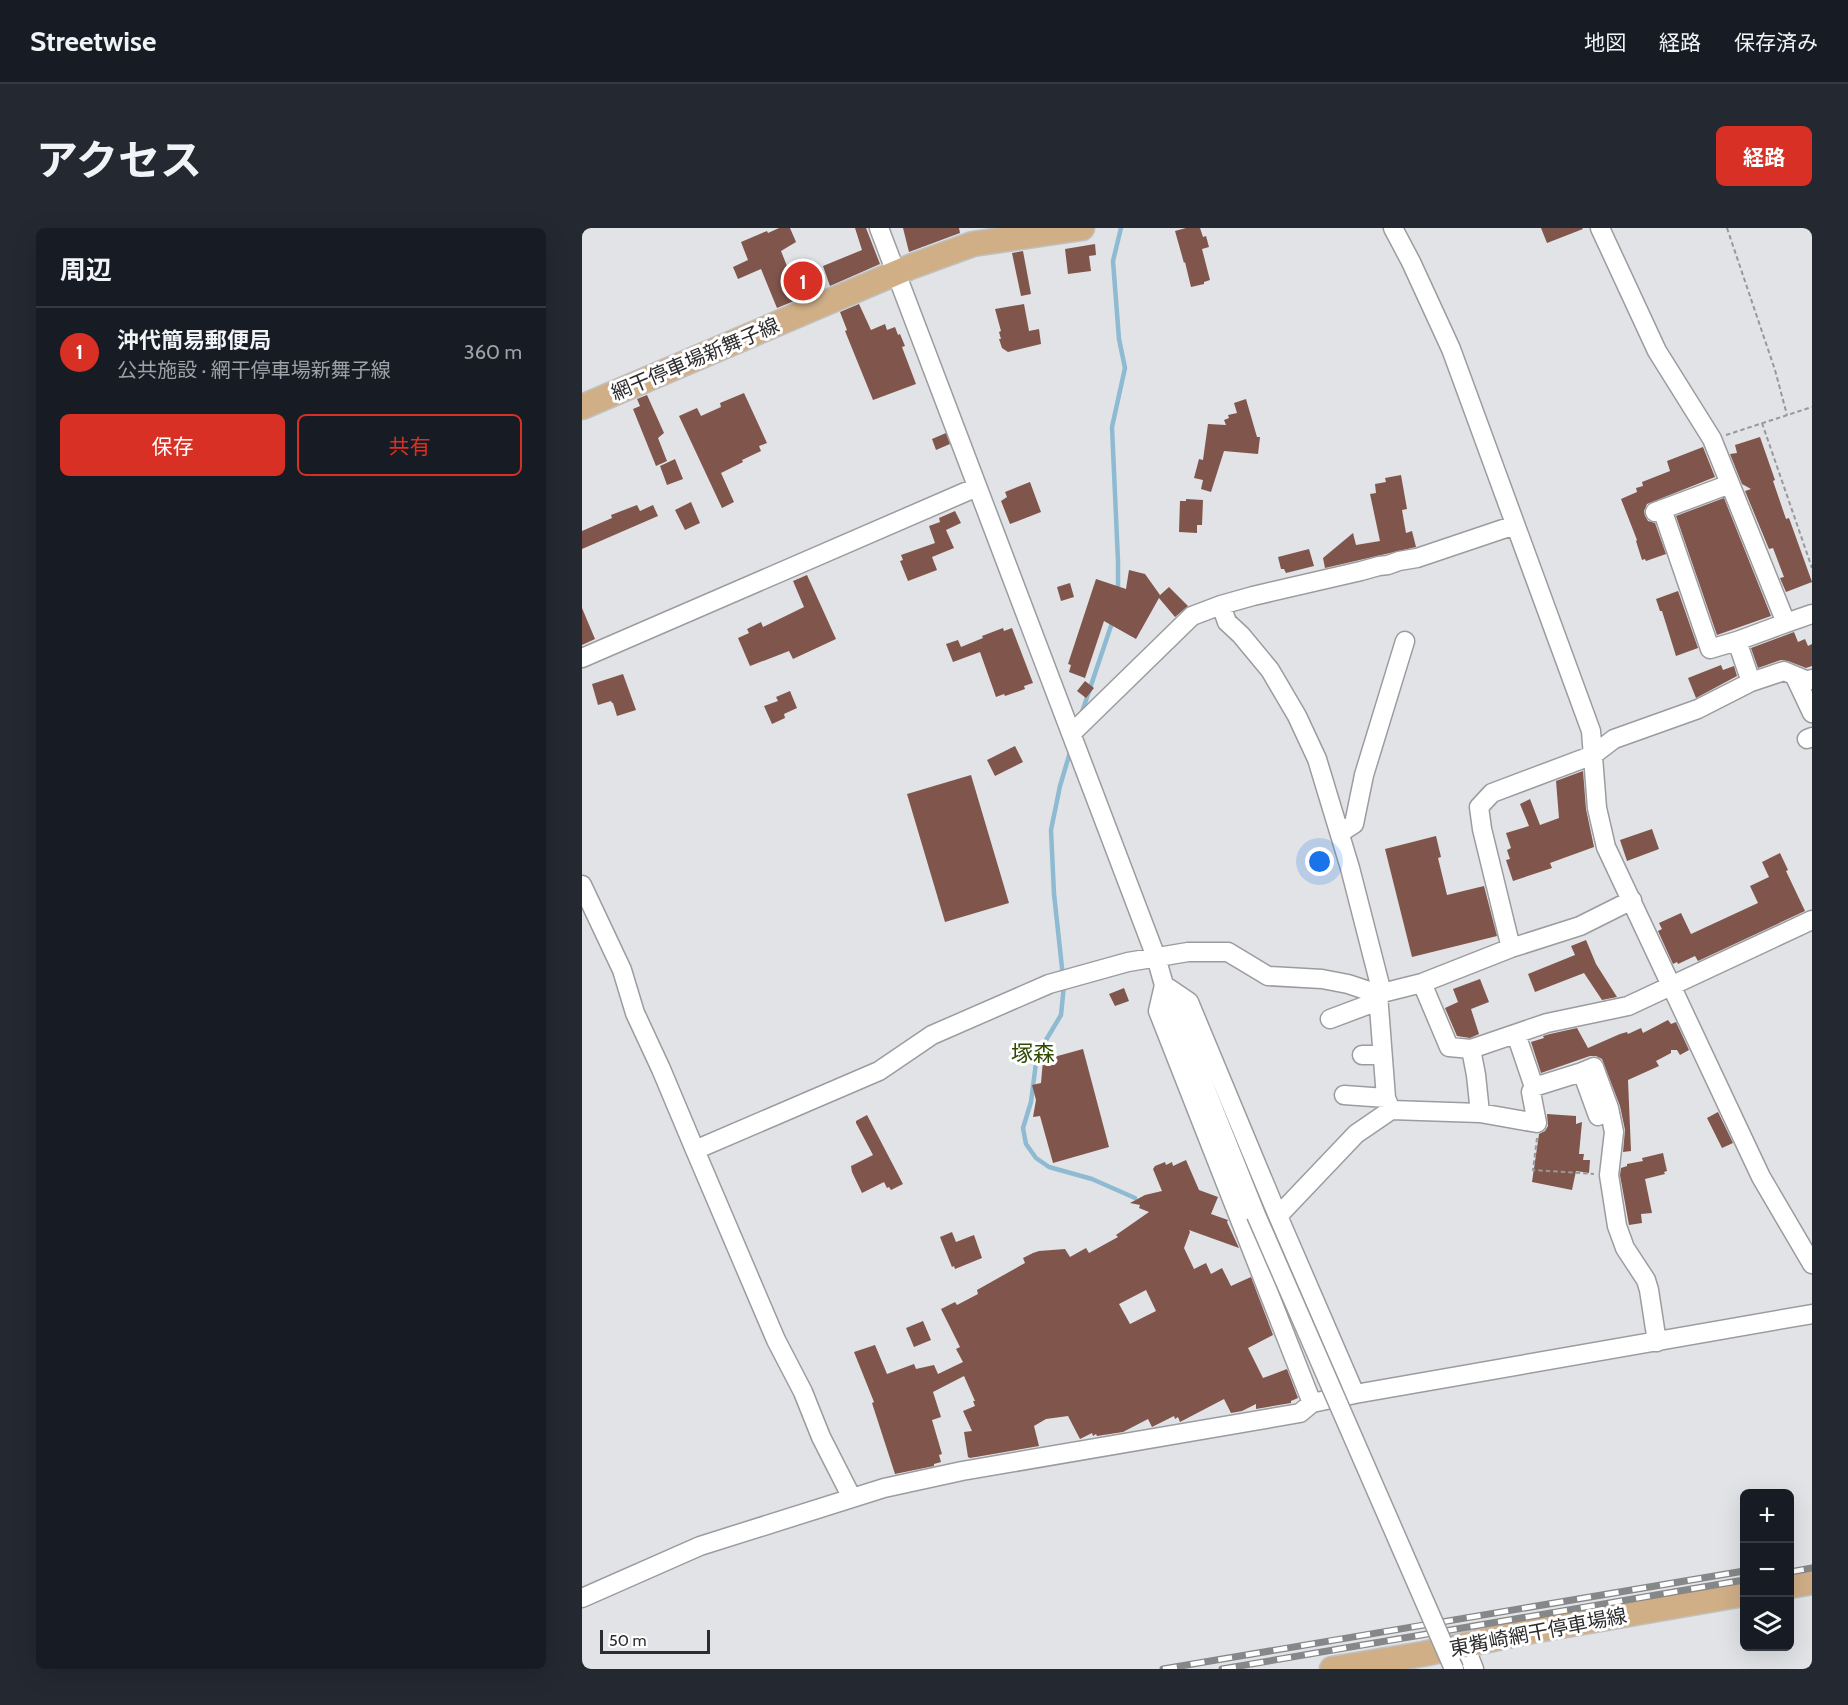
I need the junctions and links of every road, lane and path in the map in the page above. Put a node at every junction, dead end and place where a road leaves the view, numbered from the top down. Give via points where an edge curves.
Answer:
1 (879, 228) edge
2 (1082, 228) edge
3 (1393, 228) edge
4 (1600, 228) edge
5 (1727, 228) edge
6 (897, 273) junction
7 (582, 407) edge
8 (1812, 407) edge
9 (1787, 415) junction
10 (1762, 423) junction
11 (1712, 439) junction
12 (1730, 484) junction
13 (977, 487) junction
14 (1515, 525) junction
15 (1812, 568) edge
16 (1221, 605) junction
17 (1812, 614) edge
18 (1786, 623) junction
19 (1405, 641) dead end
20 (1737, 641) junction
21 (582, 658) edge
22 (1804, 678) edge
23 (1751, 682) junction
24 (1812, 713) edge
25 (1072, 733) junction
26 (1593, 755) junction
27 (1340, 833) junction
28 (582, 885) edge
29 (1632, 900) junction
30 (1812, 920) edge
31 (1511, 948) junction
32 (1156, 957) junction
33 (1422, 983) junction
34 (1164, 985) junction
35 (1671, 986) junction
36 (1379, 996) junction
37 (1330, 1019) dead end
38 (1516, 1034) junction
39 (1471, 1049) junction
40 (1362, 1055) dead end
41 (1382, 1055) junction
42 (1582, 1072) junction
43 (1534, 1087) junction
44 (1344, 1095) dead end
45 (1389, 1104) junction
46 (1480, 1113) junction
47 (1598, 1116) dead end
48 (1537, 1123) junction
49 (695, 1150) junction
50 (1609, 1175) junction
51 (1278, 1216) junction
52 (1812, 1264) edge
53 (1812, 1314) edge
54 (1657, 1342) junction
55 (1356, 1394) junction
56 (1312, 1403) junction
57 (852, 1498) junction
58 (1812, 1582) edge
59 (1794, 1585) edge
60 (1740, 1595) edge
61 (582, 1598) edge
62 (1465, 1646) junction
63 (1427, 1662) edge
64 (1332, 1669) edge
65 (1454, 1669) edge
66 (1474, 1669) edge

1 - 6 street
2 - 6 main road, 網干停車場新舞子線 via 973,244
3 - 14 street via 1450,349
4 - 11 street via 1657,351
5 - 9 path
6 - 7 main road, 網干停車場新舞子線
6 - 13 street
8 - 9 path
9 - 10 path
10 - 11 path
10 - 15 path
11 - 12 street
12 - 18 street
12 - 20 street via 1658,511 1710,649
13 - 21 street
13 - 25 street
14 - 16 street via 1417,558
14 - 26 street via 1591,731
16 - 25 street via 1192,616
16 - 27 street via 1227,622 1270,670 1297,716 1317,759
17 - 18 street
18 - 20 street
19 - 27 street via 1364,775 1354,824
20 - 23 street
22 - 23 street via 1784,671
22 - 24 street
23 - 26 street via 1698,709 1614,739
25 - 32 street
26 - 29 street via 1597,808 1606,847
26 - 31 street via 1492,793 1479,807
27 - 36 street
28 - 49 street via 622,970 634,1013
29 - 31 street via 1580,926
29 - 35 street
30 - 35 street
31 - 33 street
32 - 34 street
32 - 36 street via 1228,952 1268,976 1322,979
32 - 49 street via 1049,984 932,1035 879,1071
33 - 36 street
33 - 39 street via 1449,1047
34 - 51 street via 1189,1002
34 - 56 street via 1158,1011
34 - 65 street, bridge via 1256,1215
35 - 38 street via 1628,1006 1547,1023
35 - 52 street via 1761,1177
36 - 37 street
36 - 41 street
38 - 39 street
38 - 43 street
39 - 46 street
40 - 41 street
41 - 45 street
42 - 43 street
42 - 47 street
42 - 50 street via 1594,1066 1609,1108 1614,1132
43 - 48 street via 1531,1092
44 - 45 street
45 - 46 street
45 - 51 street
46 - 48 street
48 - 50 path via 1533,1170
49 - 57 street via 776,1340
50 - 54 street via 1617,1226 1649,1290
51 - 55 street
53 - 54 street
54 - 55 street
55 - 56 street
56 - 57 street via 1300,1413 962,1471
57 - 61 street via 700,1546
58 - 59 main road
60 - 62 main road, 東觜崎網干停車場線
62 - 63 main road, 東觜崎網干停車場線
62 - 66 street
63 - 64 main road, 東觜崎網干停車場線

